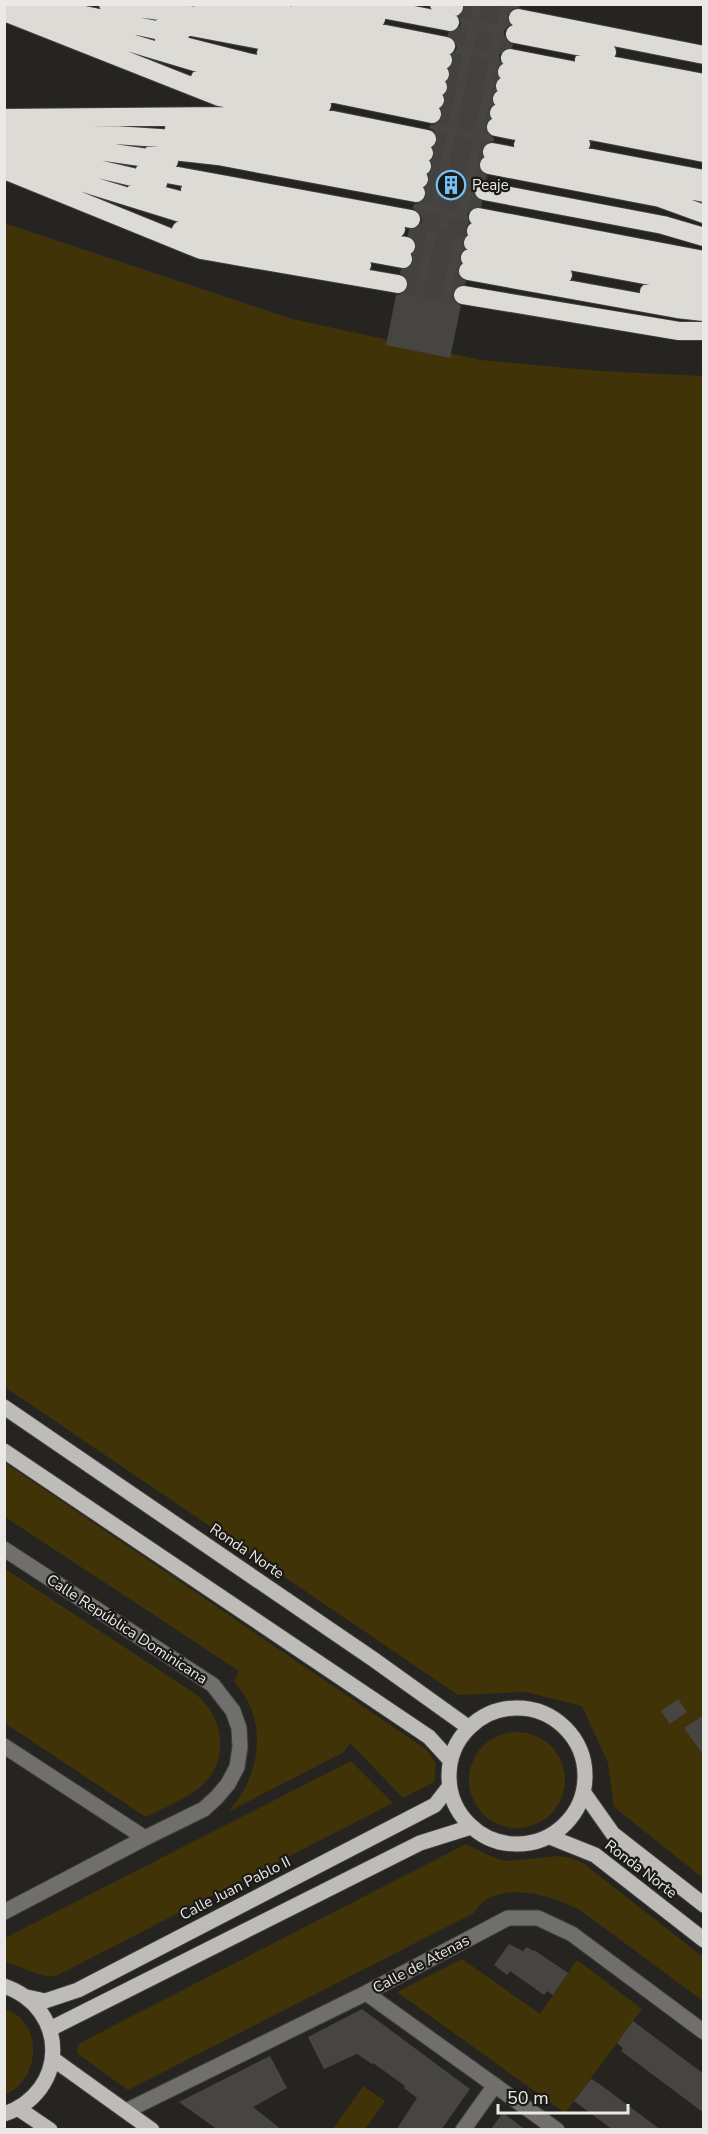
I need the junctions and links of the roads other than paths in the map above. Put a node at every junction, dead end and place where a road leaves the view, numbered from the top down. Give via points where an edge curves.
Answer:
1 (19, 4) edge
2 (36, 4) edge
3 (62, 4) edge
4 (108, 4) edge
5 (203, 4) edge
6 (301, 4) edge
7 (358, 4) edge
8 (4, 8) edge
9 (704, 55) edge
10 (704, 70) edge
11 (704, 83) edge
12 (704, 96) edge
13 (704, 110) edge
14 (4, 118) edge
15 (4, 125) edge
16 (704, 125) edge
17 (4, 132) edge
18 (4, 137) edge
19 (704, 139) edge
20 (426, 140) edge
21 (4, 143) edge
22 (4, 147) edge
23 (4, 153) edge
24 (704, 153) edge
25 (4, 158) edge
26 (490, 158) junction
27 (4, 165) edge
28 (704, 167) edge
29 (4, 170) edge
30 (704, 179) edge
31 (704, 193) edge
32 (704, 214) edge
33 (704, 228) edge
34 (704, 237) edge
35 (704, 251) edge
36 (704, 260) edge
37 (704, 273) edge
38 (704, 286) edge
39 (704, 299) edge
40 (704, 312) edge
41 (704, 322) edge
42 (704, 332) edge
43 (4, 1407) edge
44 (4, 1451) edge
45 (4, 1549) edge
46 (468, 1727) junction
47 (4, 1746) edge
48 (450, 1760) junction
49 (449, 1787) junction
50 (584, 1793) junction
51 (471, 1827) junction
52 (550, 1837) junction
53 (145, 1838) junction
54 (704, 1905) edge
55 (4, 1912) edge
56 (704, 1940) edge
57 (4, 1986) edge
58 (366, 1993) junction
59 (27, 1997) junction
60 (50, 2029) junction
61 (704, 2032) edge
62 (53, 2059) junction
63 (495, 2085) junction
64 (12, 2111) edge
65 (126, 2111) junction
66 (50, 2130) edge
67 (152, 2130) edge
68 (463, 2130) edge
69 (556, 2130) edge

1 - 20 highway via 247,62
2 - 20 highway via 239,48
3 - 20 highway via 243,36
4 - 20 highway via 249,23
5 - 20 highway via 259,9
6 - 20 highway
7 - 20 highway
8 - 20 highway via 228,72
8 - 20 highway via 219,97
9 - 26 highway
10 - 26 highway
11 - 26 highway
12 - 26 highway
13 - 26 highway
14 - 20 highway via 228,116
15 - 20 highway via 220,142
16 - 26 highway
17 - 20 highway via 218,156
18 - 20 highway via 215,168
19 - 26 highway
20 - 21 highway
20 - 22 highway via 218,196
20 - 23 highway via 221,212
20 - 25 highway via 219,225
20 - 27 highway via 201,237
20 - 29 highway via 201,250
24 - 26 highway
26 - 28 highway
26 - 30 highway
26 - 31 highway
26 - 32 highway via 660,198
26 - 33 highway
26 - 34 highway
26 - 35 highway via 663,240
26 - 36 highway
26 - 37 highway
26 - 38 highway
26 - 39 highway via 661,294
26 - 40 highway via 677,309
26 - 41 highway via 677,321
26 - 42 highway via 679,331
43 - 46 main road, Ronda Norte
44 - 48 main road via 429,1737
45 - 53 street, Calle República Dominicana via 213,1685 233,1711 240,1747 237,1767 228,1784 204,1809
46 - 48 main road
46 - 50 main road via 488,1713 510,1707 534,1709 555,1718 573,1735 583,1756
47 - 53 street
48 - 49 main road
49 - 51 main road via 457,1809
49 - 59 main road, Calle Juan Pablo II via 435,1805 78,1989 45,2001
50 - 52 main road via 566,1826
50 - 54 main road, Ronda Norte via 612,1834
51 - 52 main road via 509,1844 530,1844
51 - 60 main road via 420,1843
52 - 56 main road, Ronda Norte via 595,1855
53 - 55 street, Calle República Dominicana
57 - 59 main road
58 - 61 street, Calle de Atenas via 508,1918 538,1918 572,1934
58 - 63 street
58 - 65 street, Calle de Atenas
59 - 60 main road
60 - 62 main road
62 - 64 main road via 36,2096
62 - 65 main road
63 - 68 street
63 - 69 street
64 - 66 main road
65 - 67 main road

